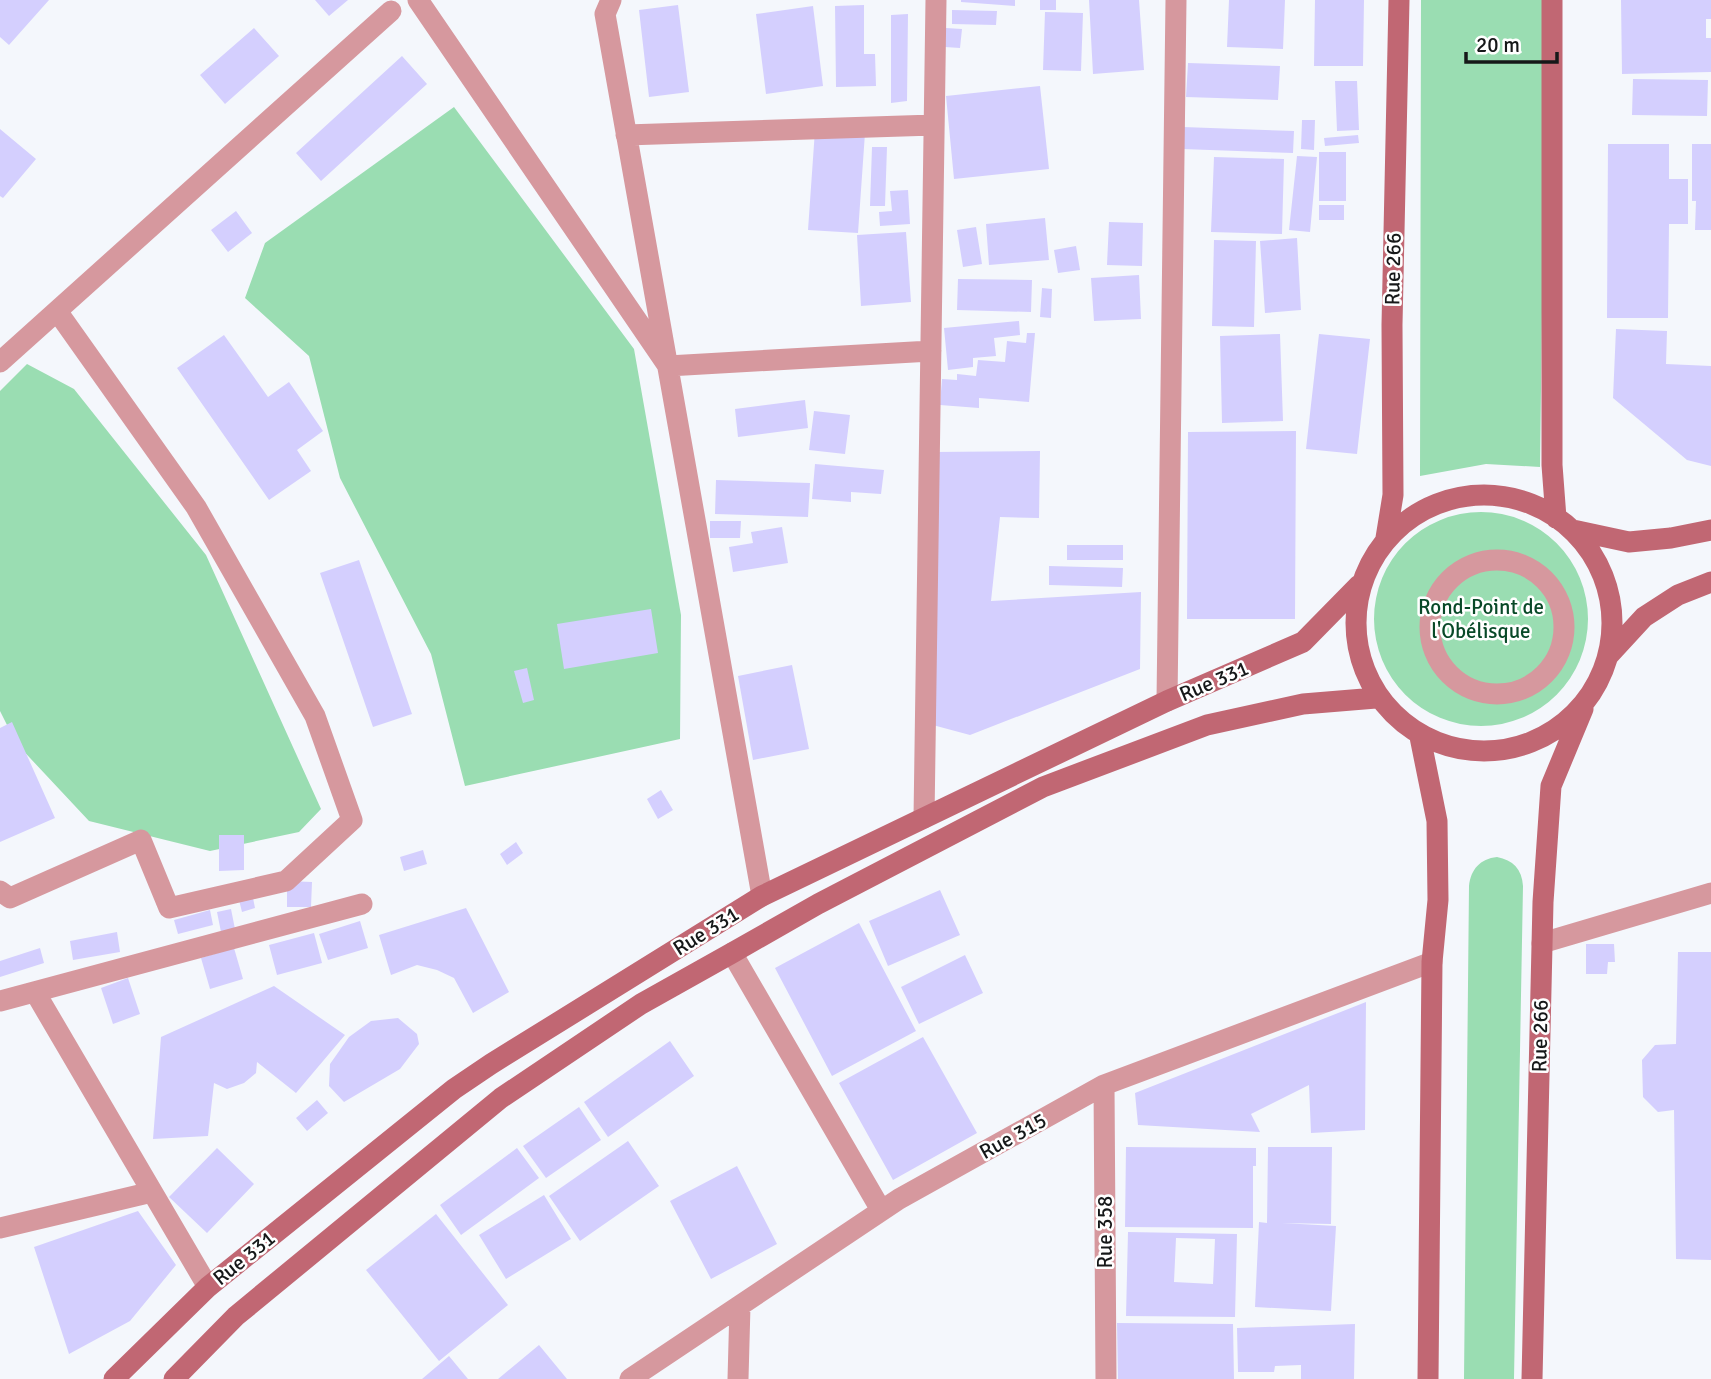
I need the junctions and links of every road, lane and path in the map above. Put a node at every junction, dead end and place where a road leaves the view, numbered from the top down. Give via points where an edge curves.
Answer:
1 (418, 0) edge
2 (611, 0) edge
3 (936, 0) edge
4 (1176, 0) edge
5 (1399, 0) edge
6 (1552, 0) edge
7 (391, 11) dead end
8 (934, 125) junction
9 (626, 135) junction
10 (58, 311) junction
11 (931, 351) junction
12 (0, 362) edge
13 (668, 366) junction
14 (1564, 524) junction
15 (1711, 530) edge
16 (1385, 538) junction
17 (1711, 582) edge
18 (1359, 585) junction
19 (1564, 637) joint
20 (1609, 655) junction
21 (1376, 698) junction
22 (1167, 701) junction
23 (1587, 701) junction
24 (1420, 737) junction
25 (924, 818) junction
26 (0, 891) edge
27 (1711, 893) edge
28 (762, 896) junction
29 (362, 904) dead end
30 (1542, 943) junction
31 (732, 953) junction
32 (1432, 962) junction
33 (34, 992) junction
34 (0, 1001) edge
35 (1104, 1085) junction
36 (152, 1192) junction
37 (881, 1210) junction
38 (0, 1228) edge
39 (208, 1287) junction
40 (740, 1306) junction
41 (114, 1379) edge
42 (174, 1379) edge
43 (630, 1379) edge
44 (738, 1379) edge
45 (1106, 1379) edge
46 (1427, 1379) edge
47 (1532, 1379) edge

1 - 13 street
2 - 9 street via 605,14
3 - 8 street
4 - 22 street
5 - 16 street, Rue 266 via 1393,495
6 - 14 street via 1552,465
7 - 10 street
8 - 9 street
8 - 11 street
9 - 13 street
10 - 12 street
10 - 26 street via 196,507 315,716 352,820 285,881 169,908 141,840 10,898
11 - 13 street
11 - 25 street
13 - 28 street
14 - 15 street via 1629,542
14 - 16 street via 1532,502 1480,492 1428,506
14 - 20 street via 1597,558 1609,589 1613,621
16 - 18 street
17 - 20 street via 1678,595 1644,617
18 - 21 street via 1355,643
18 - 22 street, Rue 331 via 1303,642
19 - 19 street via 1545,674 1526,688 1503,694 1480,692 1459,682 1442,666 1432,645 1430,622 1436,599 1449,580 1486,560 1507,560 1528,566 1545,579 1564,615
20 - 23 street
21 - 24 street
21 - 31 street, Rue 331 via 1303,704 1207,725 1043,787
22 - 25 street, Rue 331
23 - 24 street via 1553,732 1510,750 1464,751
23 - 30 street, Rue 266 via 1551,786
24 - 32 street via 1437,821 1438,900
25 - 28 street, Rue 331
27 - 30 street
28 - 39 street, Rue 331 via 454,1089
29 - 33 street
30 - 47 street, Rue 266
31 - 37 street
31 - 42 street, Rue 331 via 641,1004 501,1098 236,1316
32 - 35 street, Rue 315
32 - 46 street
33 - 34 street
33 - 36 street
35 - 37 street, Rue 315
35 - 45 street, Rue 358
36 - 38 street
36 - 39 street
37 - 40 street, Rue 315
39 - 41 street, Rue 331
40 - 43 street, Rue 315
40 - 44 street

